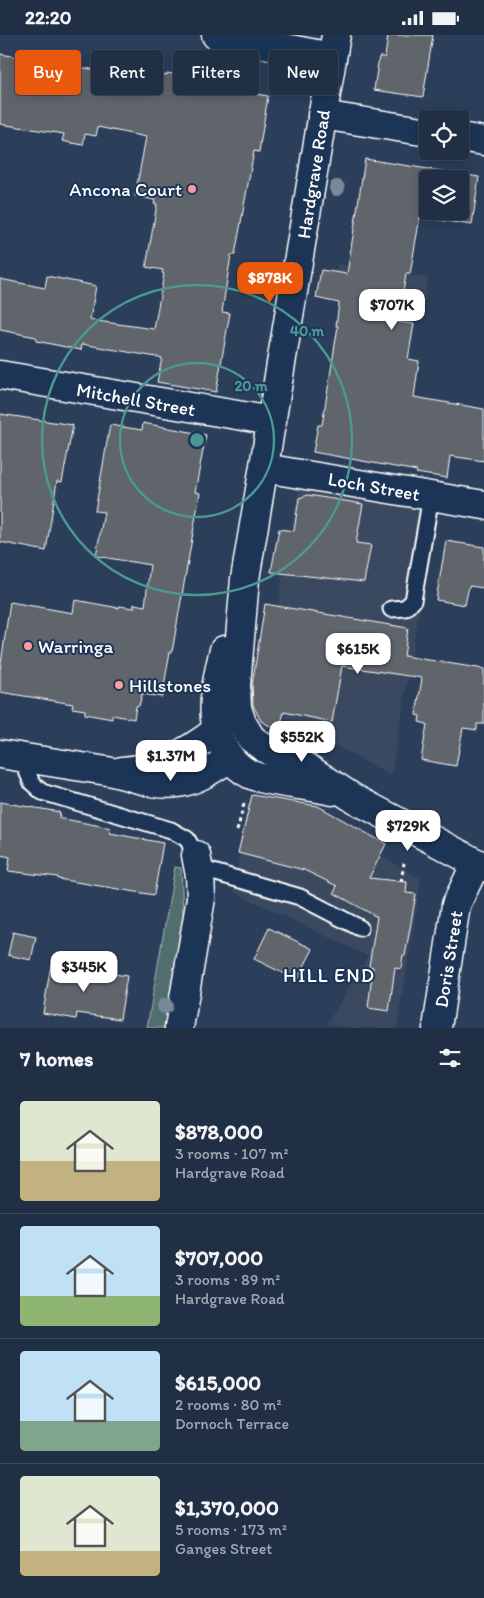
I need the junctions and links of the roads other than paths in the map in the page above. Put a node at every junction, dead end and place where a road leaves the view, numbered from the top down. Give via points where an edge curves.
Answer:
1 (216, 35) edge
2 (334, 46) edge
3 (322, 115) junction
4 (419, 131) edge
5 (469, 138) edge
6 (484, 141) edge
7 (0, 375) edge
8 (272, 421) junction
9 (264, 468) junction
10 (431, 496) junction
11 (484, 505) edge
12 (245, 579) junction
13 (391, 609) dead end
14 (245, 727) junction
15 (223, 745) junction
16 (10, 755) edge
17 (353, 798) junction
18 (198, 862) junction
19 (480, 865) edge
20 (360, 928) dead end
21 (179, 1028) edge
22 (437, 1028) edge

1 - 2 street
2 - 3 street, Hardgrave Road
3 - 4 street
3 - 8 street, Hardgrave Road
5 - 6 street
7 - 8 street, Mitchell Street
8 - 9 street, Hardgrave Road
9 - 10 street, Loch Street
9 - 12 street, Hardgrave Road
10 - 11 street, Loch Street
10 - 13 lane via 413,601 405,608
12 - 14 street, Hardgrave Road via 236,685 237,708
12 - 15 street, Hardgrave Road via 221,661 214,707
14 - 15 street
14 - 17 street via 251,738 264,748 311,770
15 - 16 street via 197,777 169,784 149,783 106,771
15 - 17 street via 242,770 256,777 322,788
16 - 18 lane via 42,792 171,830 187,839
17 - 19 street
18 - 20 lane via 300,897
18 - 21 street via 201,898
19 - 22 street, Doris Street via 456,905

